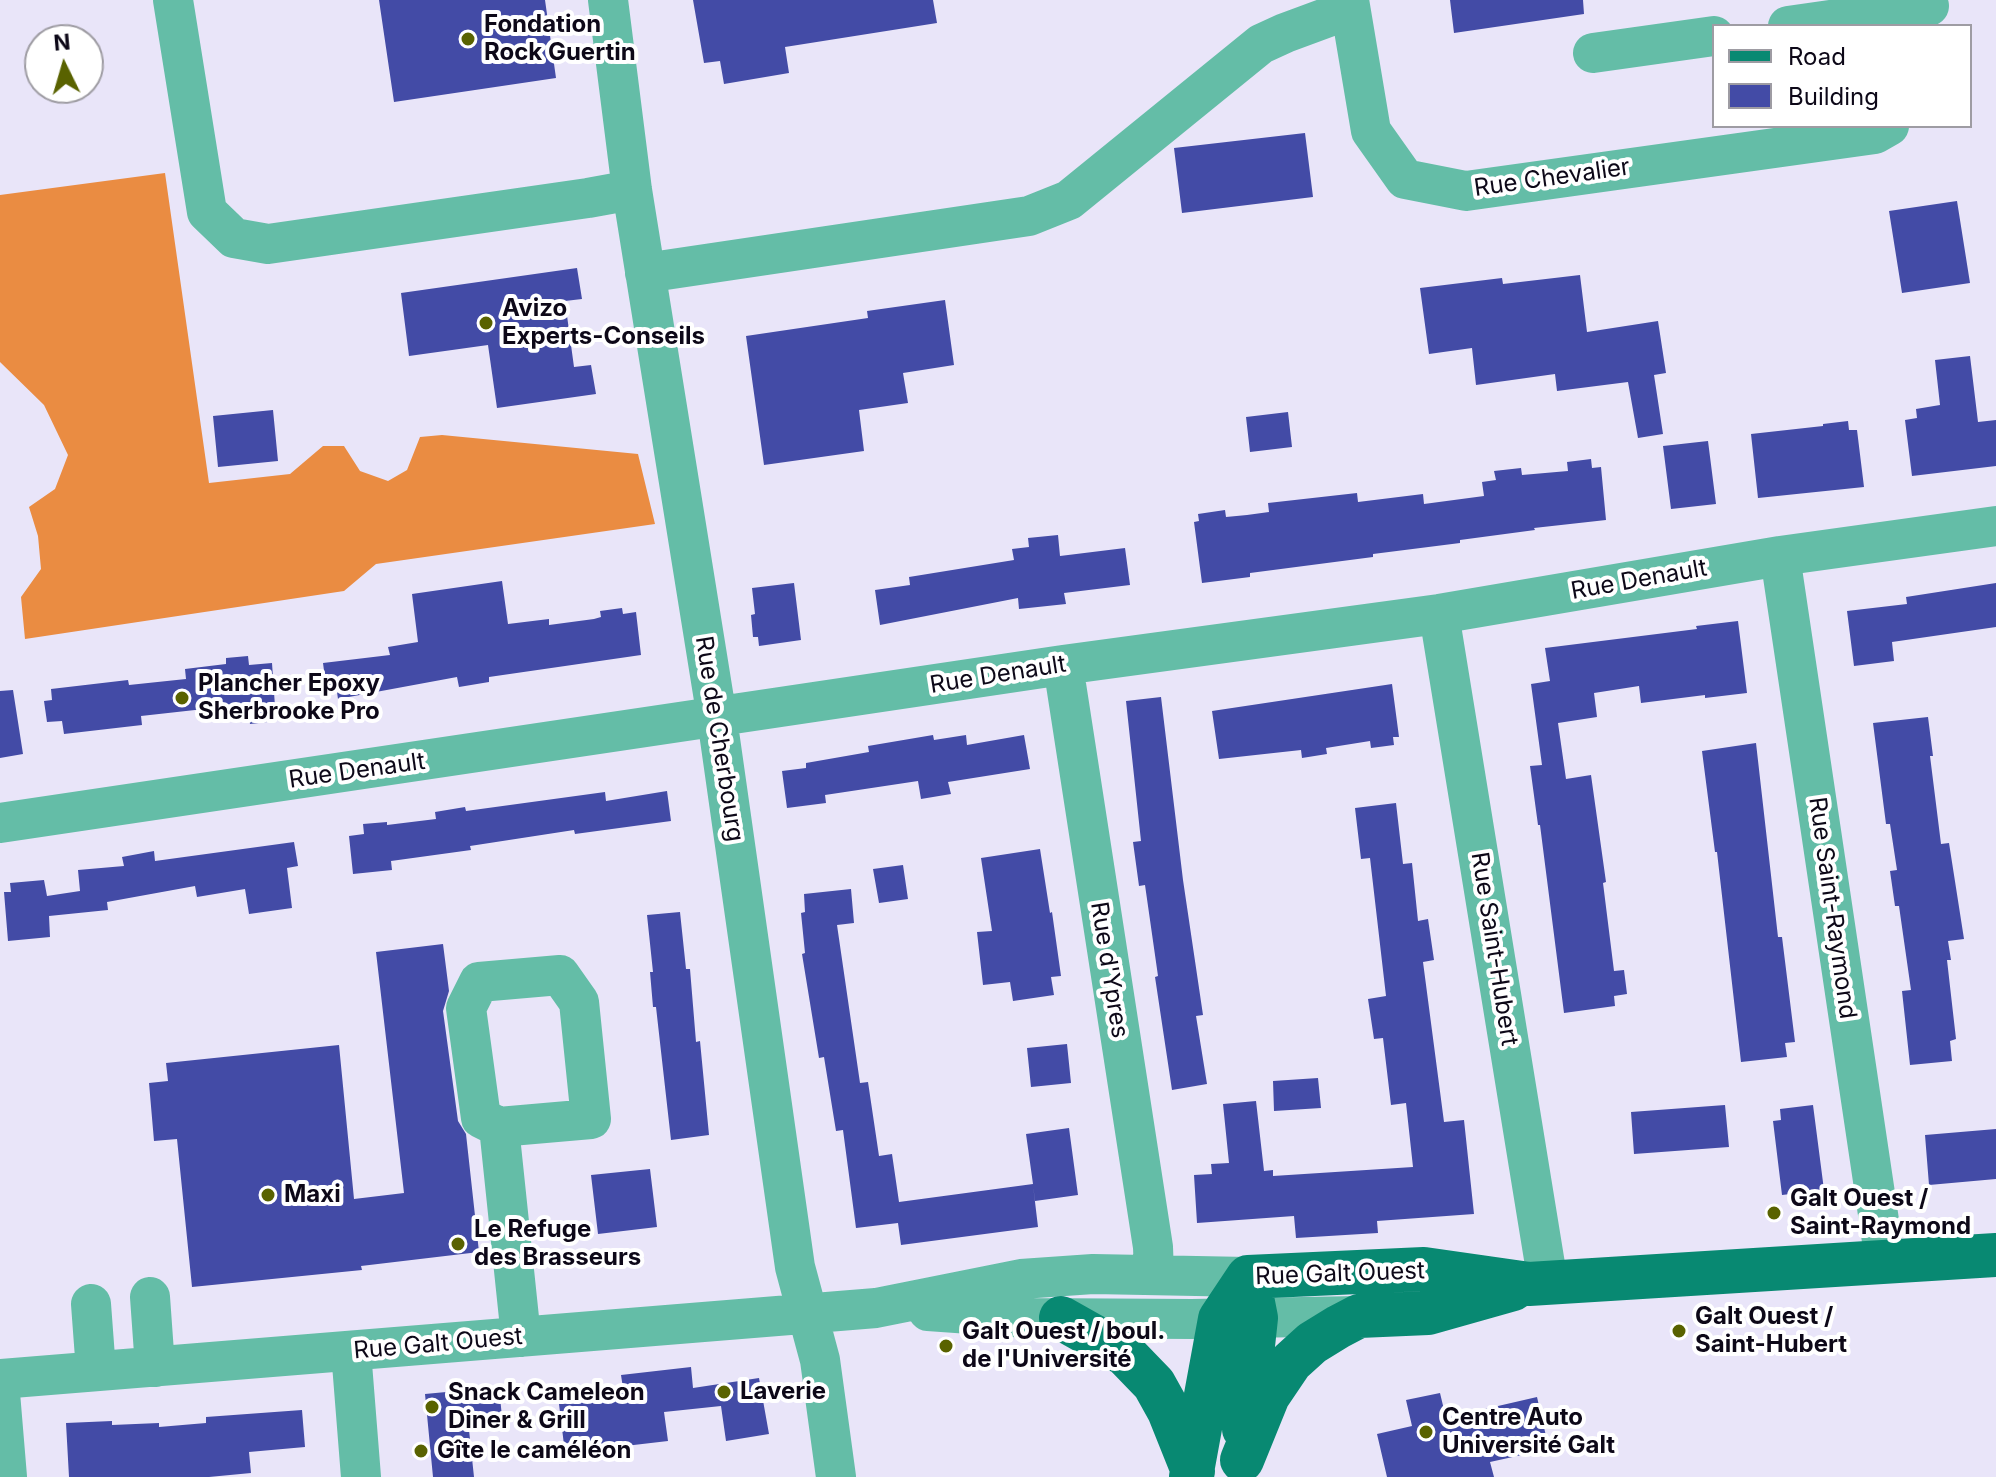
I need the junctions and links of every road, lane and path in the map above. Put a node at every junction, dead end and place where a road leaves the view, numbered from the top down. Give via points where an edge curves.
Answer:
1 (173, 0) edge
2 (608, 0) edge
3 (1350, 5) edge
4 (1929, 11) edge
5 (1807, 24) edge
6 (1712, 36) edge
7 (1593, 53) dead end
8 (1886, 128) edge
9 (632, 190) junction
10 (645, 273) junction
11 (1996, 526) edge
12 (1780, 556) junction
13 (1439, 614) junction
14 (1063, 665) junction
15 (717, 718) junction
16 (0, 823) edge
17 (499, 1127) dead end
18 (1996, 1255) edge
19 (1885, 1261) junction
20 (1154, 1274) junction
21 (1538, 1284) junction
22 (150, 1297) dead end
23 (91, 1304) dead end
24 (1241, 1305) junction
25 (876, 1308) junction
26 (807, 1313) junction
27 (1359, 1316) junction
28 (1061, 1318) junction
29 (521, 1337) junction
30 (351, 1351) junction
31 (155, 1367) junction
32 (96, 1371) junction
33 (0, 1379) edge
34 (0, 1393) edge
35 (1240, 1468) edge
36 (1192, 1474) edge
37 (7, 1477) edge
38 (361, 1477) edge
39 (836, 1477) edge

1 - 9 street via 207,212 234,238 268,244
2 - 9 street, Rue de Cherbourg
3 - 8 street, Rue Chevalier via 1371,131 1405,179 1466,191 1875,134
3 - 10 street via 1261,44 1069,200 1029,216
4 - 5 street
6 - 7 street
9 - 10 street, Rue de Cherbourg
10 - 15 street, Rue de Cherbourg
11 - 12 street, Rue Denault
12 - 13 street, Rue Denault
12 - 19 street, Rue Saint-Raymond
13 - 14 street, Rue Denault
13 - 21 street, Rue Saint-Hubert
14 - 15 street, Rue Denault
14 - 20 street, Rue d'Ypres
15 - 16 street, Rue Denault
15 - 26 street, Rue de Cherbourg via 793,1251
17 - 29 street
18 - 19 main road, Rue Galt Ouest
19 - 21 main road, Rue Galt Ouest
20 - 24 street, Rue Galt Ouest
20 - 25 street, Rue Galt Ouest via 1021,1279
21 - 24 main road, Rue Galt Ouest via 1424,1269
21 - 27 main road via 1428,1313
22 - 31 street
23 - 32 street
24 - 27 street, Rue Galt Ouest
24 - 28 street, Rue Galt Ouest
24 - 35 main road via 1246,1397
24 - 36 main road
25 - 26 street, Rue Galt Ouest
25 - 28 street, Rue Galt Ouest
26 - 29 street, Rue Galt Ouest
26 - 39 street, Rue de Cherbourg via 820,1360
27 - 35 main road via 1291,1362 1268,1396
28 - 36 main road via 1125,1354 1154,1384
29 - 30 street, Rue Galt Ouest
30 - 31 street, Rue Galt Ouest
30 - 38 street
31 - 32 street, Rue Galt Ouest
32 - 33 street, Rue Galt Ouest
34 - 37 street

